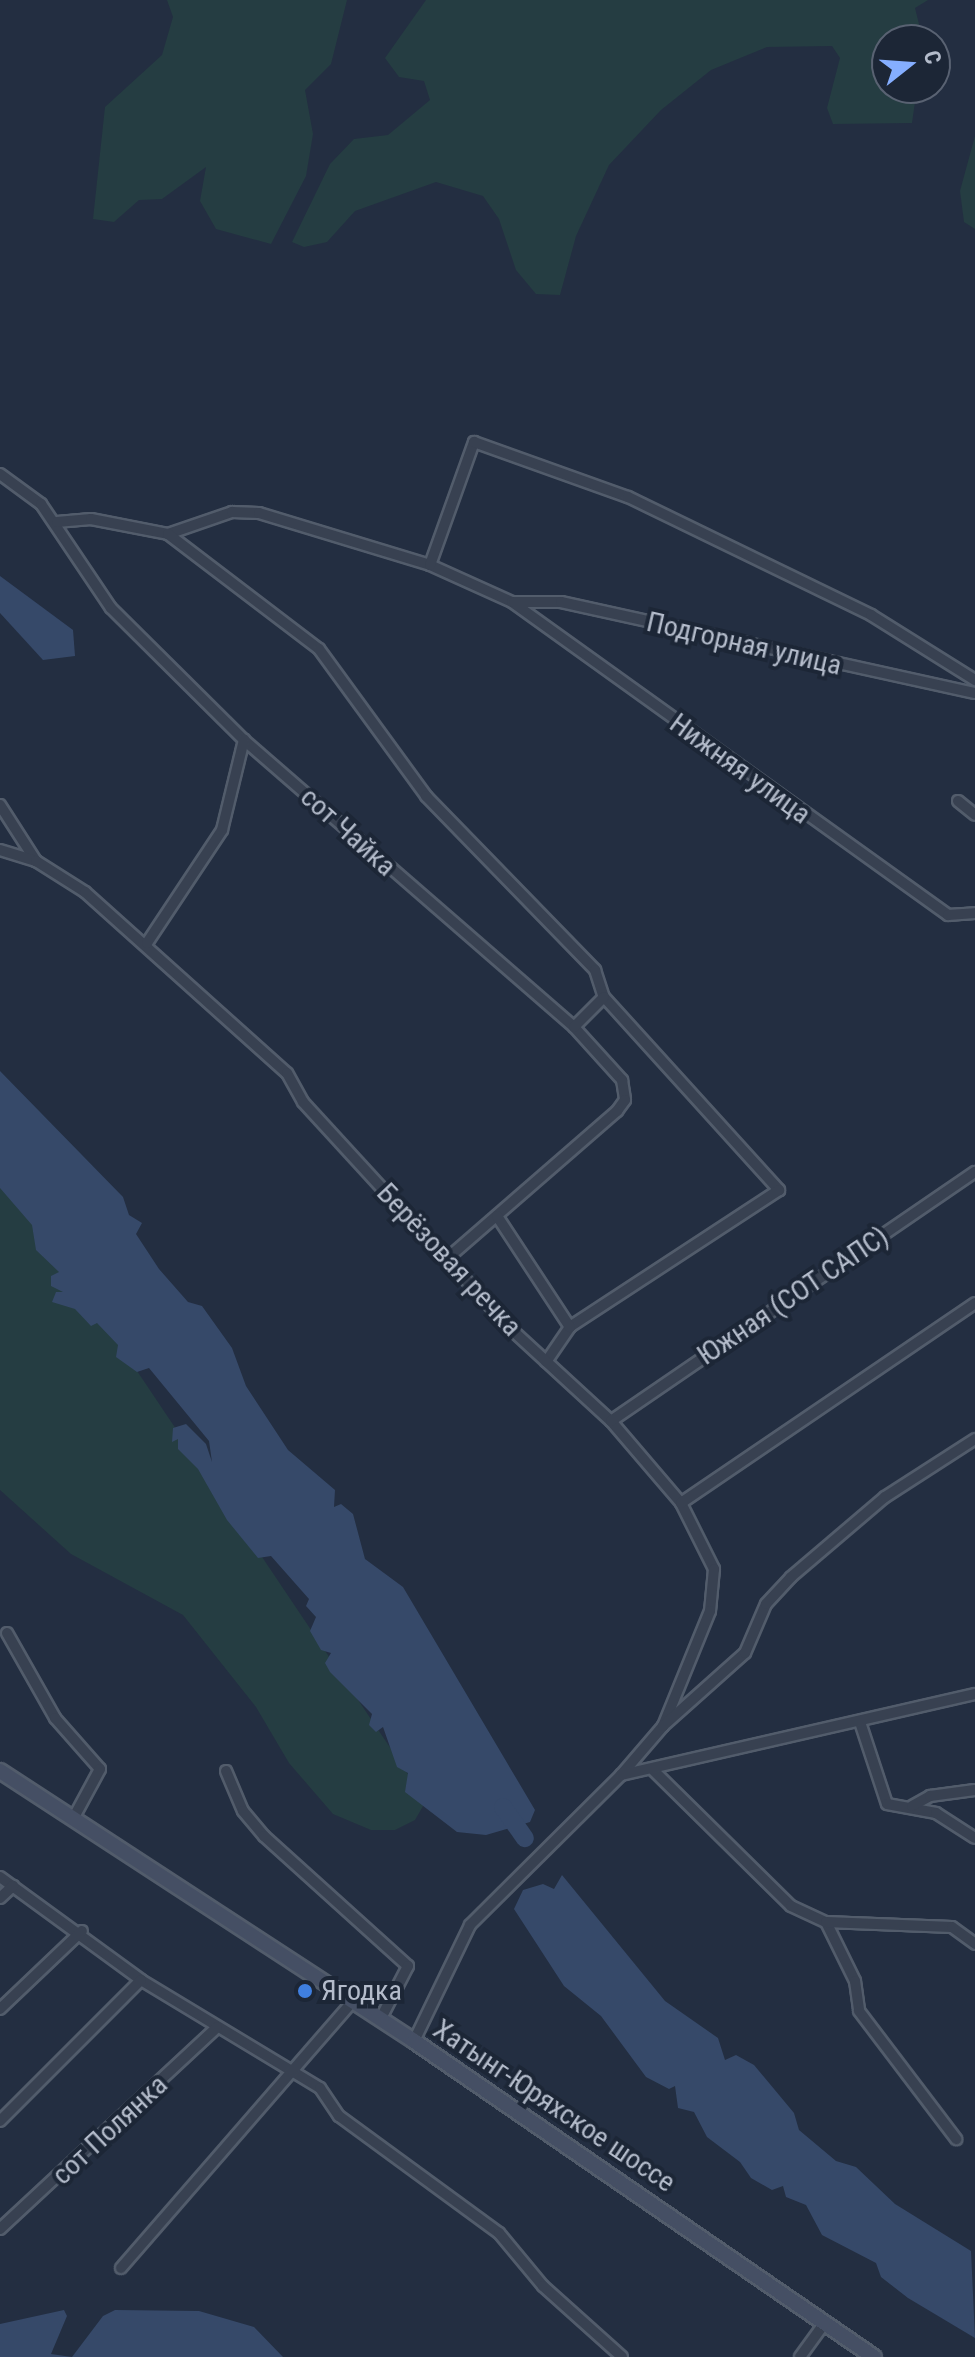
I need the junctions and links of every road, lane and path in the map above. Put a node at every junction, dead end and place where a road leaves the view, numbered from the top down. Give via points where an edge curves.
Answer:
1 (0, 474) edge
2 (57, 522) junction
3 (168, 534) junction
4 (430, 565) junction
5 (512, 602) junction
6 (975, 680) edge
7 (975, 693) edge
8 (244, 740) junction
9 (958, 801) dead end
10 (0, 805) edge
11 (975, 815) edge
12 (0, 850) edge
13 (36, 861) junction
14 (975, 913) edge
15 (147, 943) junction
16 (604, 997) junction
17 (574, 1027) junction
18 (975, 1172) edge
19 (497, 1216) junction
20 (449, 1257) junction
21 (975, 1303) edge
22 (570, 1327) junction
23 (546, 1362) junction
24 (611, 1421) junction
25 (975, 1439) edge
26 (681, 1503) junction
27 (7, 1633) dead end
28 (975, 1694) edge
29 (860, 1722) junction
30 (663, 1726) junction
31 (0, 1771) edge
32 (226, 1771) dead end
33 (654, 1771) junction
34 (621, 1775) junction
35 (975, 1790) edge
36 (912, 1806) junction
37 (73, 1819) junction
38 (975, 1838) edge
39 (0, 1877) edge
40 (13, 1886) junction
41 (0, 1898) edge
42 (826, 1922) junction
43 (82, 1931) junction
44 (975, 1944) edge
45 (141, 1980) junction
46 (352, 2002) junction
47 (0, 2009) edge
48 (380, 2020) junction
49 (217, 2027) junction
50 (414, 2041) junction
51 (289, 2075) junction
52 (0, 2121) edge
53 (956, 2139) dead end
54 (0, 2229) edge
55 (121, 2268) dead end
56 (824, 2324) junction
57 (622, 2357) edge
58 (800, 2357) edge
59 (874, 2357) edge

1 - 2 street, сот Чайка
2 - 3 street via 91,519
2 - 8 street, сот Чайка via 111,608
3 - 4 street via 232,512 259,513
3 - 16 street via 319,649 426,796 595,970
4 - 5 street
4 - 6 street via 474,442 628,497 871,615
5 - 7 street, Подгорная улица via 561,602
5 - 14 street, Нижняя улица via 948,915
8 - 15 street via 222,830
8 - 17 street, сот Чайка
9 - 11 street
10 - 13 street
12 - 13 street
13 - 15 street, Берёзовая речка
15 - 20 street, Берёзовая речка via 287,1073 303,1102
16 - 17 street
16 - 22 street via 779,1190
17 - 19 street, сот Чайка via 626,1090 617,1111
18 - 24 street, Южная (СОТ САПС)
19 - 20 street
19 - 22 street
20 - 23 street, Берёзовая речка
21 - 26 street
22 - 23 street
23 - 24 street, Берёзовая речка
24 - 26 street, Берёзовая речка
25 - 30 street via 885,1497 791,1577 766,1604 745,1653
26 - 30 street, Берёзовая речка via 714,1569 710,1611
27 - 37 street via 55,1718 100,1769
28 - 29 street
29 - 33 street
29 - 36 street via 881,1797 895,1809
30 - 34 street
31 - 37 main road, Хатынг-Юряхское шоссе
32 - 48 street via 243,1811 264,1836 408,1966
33 - 34 street
33 - 42 street via 791,1906
34 - 50 street via 470,1925
35 - 36 street via 930,1796
36 - 38 street
37 - 46 main road, Хатынг-Юряхское шоссе
39 - 40 street
40 - 41 street
40 - 43 street
42 - 44 street via 952,1927
42 - 53 street via 855,1981 859,2011
43 - 45 street
43 - 47 street
45 - 49 street
45 - 52 street
46 - 48 main road, Хатынг-Юряхское шоссе
46 - 51 street
48 - 50 main road, Хатынг-Юряхское шоссе
49 - 51 street
49 - 54 street, сот Полянка
50 - 56 main road, Хатынг-Юряхское шоссе
51 - 55 street
51 - 57 street via 320,2088 339,2116 499,2233 543,2286
56 - 58 street
56 - 59 main road, Хатынг-Юряхское шоссе

